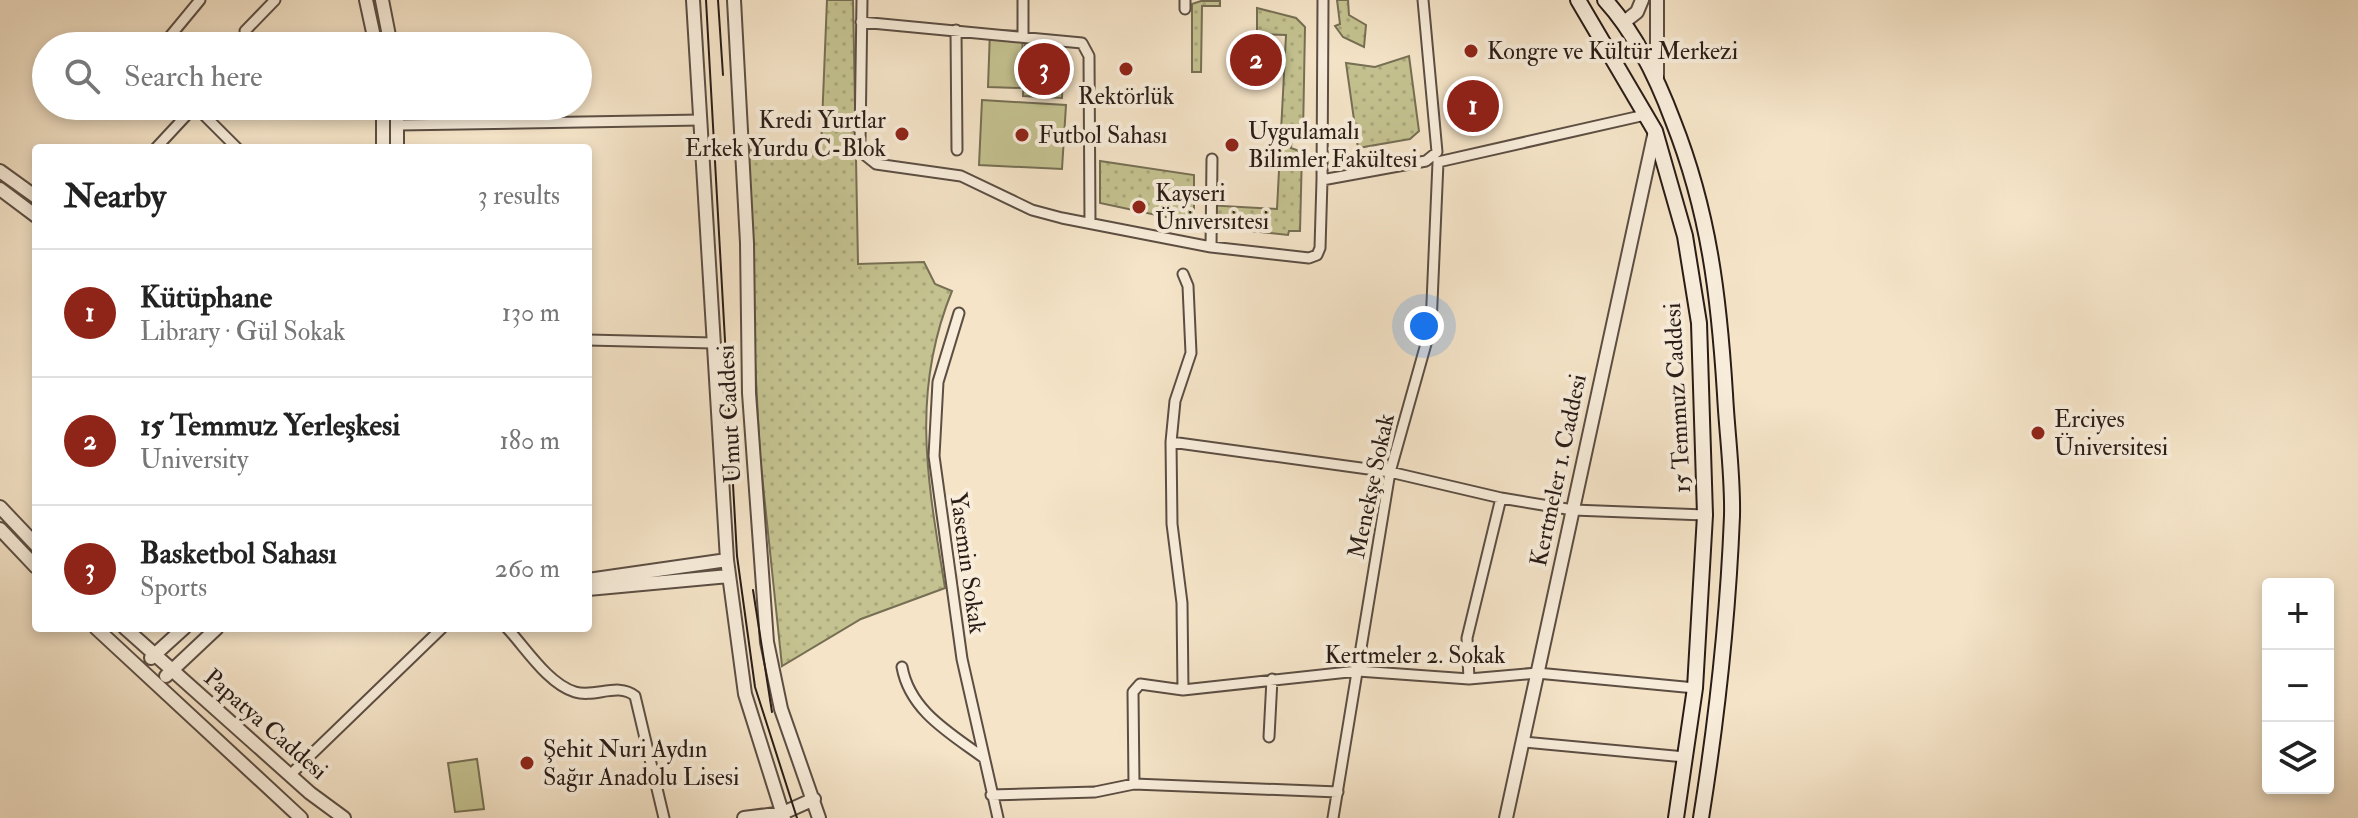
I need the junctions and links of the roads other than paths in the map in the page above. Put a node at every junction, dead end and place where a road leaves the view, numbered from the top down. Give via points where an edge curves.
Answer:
1 (200, 0) edge
2 (275, 0) edge
3 (366, 0) edge
4 (382, 0) edge
5 (693, 0) edge
6 (734, 0) edge
7 (862, 0) edge
8 (1023, 0) edge
9 (1323, 0) edge
10 (1423, 0) edge
11 (1578, 0) edge
12 (1605, 0) edge
13 (1642, 0) edge
14 (1657, 0) edge
15 (861, 22) junction
16 (1623, 23) junction
17 (956, 30) junction
18 (245, 31) dead end
19 (174, 32) edge
20 (373, 32) edge
21 (388, 32) edge
22 (1023, 36) junction
23 (1606, 47) junction
24 (1657, 80) junction
25 (1634, 95) junction
26 (1645, 115) junction
27 (182, 120) edge
28 (209, 120) edge
29 (383, 120) edge
30 (398, 120) edge
31 (701, 120) junction
32 (398, 125) junction
33 (1655, 131) junction
34 (160, 144) edge
35 (233, 144) edge
36 (383, 144) edge
37 (397, 144) edge
38 (957, 150) dead end
39 (1212, 159) dead end
40 (0, 171) edge
41 (1322, 180) junction
42 (0, 189) edge
43 (32, 194) edge
44 (32, 213) edge
45 (1090, 222) junction
46 (1211, 247) junction
47 (1183, 274) dead end
48 (959, 313) dead end
49 (592, 340) edge
50 (713, 343) junction
51 (1171, 442) junction
52 (1390, 472) junction
53 (1501, 498) junction
54 (0, 507) edge
55 (1573, 510) junction
56 (1705, 515) junction
57 (0, 529) edge
58 (32, 541) edge
59 (727, 560) junction
60 (32, 563) edge
61 (729, 576) junction
62 (592, 579) edge
63 (592, 589) edge
64 (100, 632) edge
65 (129, 632) edge
66 (180, 632) edge
67 (213, 632) edge
68 (438, 632) edge
69 (511, 632) edge
70 (155, 655) junction
71 (902, 667) dead end
72 (140, 669) junction
73 (172, 670) junction
74 (1358, 671) junction
75 (1537, 673) junction
76 (1272, 679) junction
77 (1469, 679) junction
78 (159, 685) junction
79 (1695, 688) junction
80 (1183, 690) junction
81 (1269, 737) dead end
82 (1523, 742) junction
83 (1685, 757) junction
84 (984, 758) junction
85 (290, 775) junction
86 (1134, 784) junction
87 (1338, 792) junction
88 (991, 795) junction
89 (814, 799) junction
90 (783, 815) edge
91 (301, 818) edge
92 (344, 818) edge
93 (664, 818) edge
94 (744, 818) edge
95 (819, 818) edge
96 (998, 818) edge
97 (1333, 818) edge
98 (1506, 818) edge
99 (1676, 818) edge
100 (1701, 818) edge

1 - 19 street
2 - 18 street
3 - 20 street
4 - 21 street
5 - 31 street, Umut Caddesi
6 - 89 street, Umut Caddesi via 749,393 767,642 781,709
7 - 15 street
8 - 22 street
9 - 41 street
10 - 41 street via 1437,152 1426,161
11 - 23 main road, 15 Temmuz Caddesi
12 - 16 main road, 15 Temmuz Caddesi
13 - 16 street
14 - 24 street
15 - 17 street
15 - 45 street via 860,142 870,161 961,176 1032,210
16 - 23 main road
16 - 24 main road, 15 Temmuz Caddesi
17 - 22 street
17 - 38 street
22 - 45 street via 1074,40 1088,51
23 - 25 main road, 15 Temmuz Caddesi
24 - 25 main road via 1648,92
24 - 100 main road, 15 Temmuz Caddesi via 1708,229 1721,322 1732,513 1720,695
25 - 26 main road, 15 Temmuz Caddesi
26 - 33 main road, 15 Temmuz Caddesi
26 - 52 street, Menekşe Sokak via 1438,162 1431,326
27 - 34 street
28 - 35 street
29 - 36 street
30 - 32 street
31 - 32 street
31 - 50 street, Umut Caddesi
32 - 37 street
33 - 55 street, Kertmeler 1. Caddesi
33 - 56 main road, 15 Temmuz Caddesi via 1685,236 1699,323
39 - 46 street
40 - 43 street
41 - 46 street via 1320,248 1313,257
42 - 44 street
45 - 46 street
47 - 51 street via 1191,353 1175,401
48 - 84 street, Yasemin Sokak via 938,382 934,456 962,659
49 - 50 street
50 - 59 street, Umut Caddesi
51 - 52 street
51 - 80 street
52 - 53 street
52 - 74 street, Menekşe Sokak
53 - 55 street
53 - 77 street via 1467,638
54 - 58 street
55 - 56 street
55 - 75 street, Kertmeler 1. Caddesi
56 - 79 main road, 15 Temmuz Caddesi
57 - 60 street
59 - 61 street, Umut Caddesi
59 - 62 street
61 - 63 street
61 - 90 street, Umut Caddesi via 745,694
64 - 72 street, Papatya Caddesi
65 - 70 street, Papatya Caddesi
66 - 70 street
67 - 73 street
68 - 85 street
69 - 93 street via 568,689 587,694 622,689 635,696
70 - 72 street
70 - 73 street, Papatya Caddesi
71 - 84 street via 917,705
72 - 78 street, Papatya Caddesi
73 - 78 street
73 - 85 street, Papatya Caddesi
74 - 76 street, Kertmeler 2. Sokak
74 - 77 street, Kertmeler 2. Sokak
74 - 87 street, Menekşe Sokak
75 - 77 street, Kertmeler 2. Sokak
75 - 79 street, Kertmeler 2. Sokak
75 - 82 street, Kertmeler 1. Caddesi
76 - 80 street, Kertmeler 2. Sokak
76 - 81 street
78 - 91 street, Papatya Caddesi
79 - 83 main road, 15 Temmuz Caddesi
80 - 86 street, Kertmeler 2. Sokak via 1144,684 1134,689
82 - 83 street
82 - 98 street, Kertmeler 1. Caddesi
83 - 99 main road, 15 Temmuz Caddesi
84 - 88 street, Yasemin Sokak
85 - 92 street, Papatya Caddesi
86 - 87 street
86 - 88 street via 1095,792
87 - 97 street, Menekşe Sokak
88 - 96 street, Yasemin Sokak
89 - 90 street
89 - 95 street, Umut Caddesi
90 - 94 street

